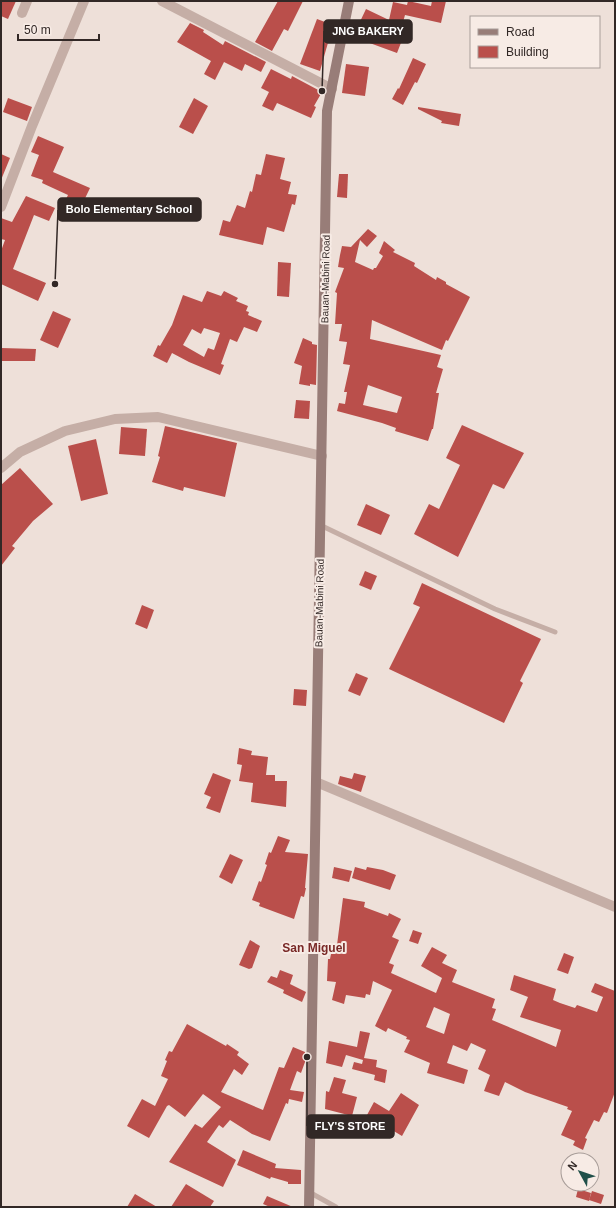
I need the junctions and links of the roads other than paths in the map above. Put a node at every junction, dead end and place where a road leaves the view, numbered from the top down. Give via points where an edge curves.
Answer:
1 (27, 1) edge
2 (84, 1) edge
3 (162, 1) edge
4 (349, 1) edge
5 (22, 13) dead end
6 (332, 89) junction
7 (1, 207) edge
8 (322, 456) junction
9 (1, 468) edge
10 (320, 526) junction
11 (555, 632) dead end
12 (316, 782) junction
13 (615, 907) edge
14 (310, 1192) junction
15 (309, 1207) edge
16 (336, 1207) edge

1 - 5 street
2 - 7 street
3 - 6 street
4 - 6 main road, Bauan-Mabini Road
6 - 8 main road, Bauan-Mabini Road via 327,111
8 - 9 street via 158,417 122,419 65,431 20,452
8 - 10 main road, Bauan-Mabini Road
10 - 11 lane via 495,609
10 - 12 main road, Bauan-Mabini Road
12 - 13 street
12 - 14 main road, Bauan-Mabini Road
14 - 15 main road, Bauan-Mabini Road
14 - 16 lane

